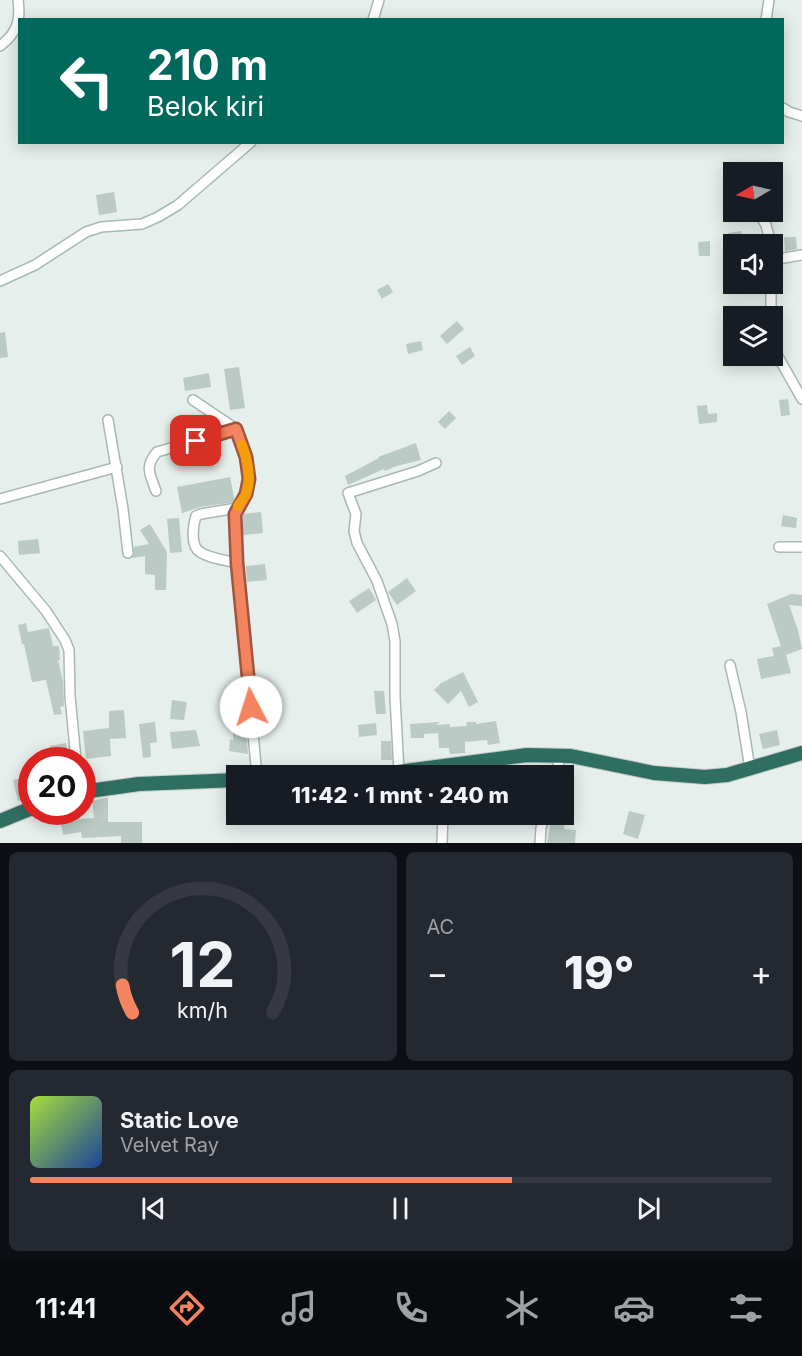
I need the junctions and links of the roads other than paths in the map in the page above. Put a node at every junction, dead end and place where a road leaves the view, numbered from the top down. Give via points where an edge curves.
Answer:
1 (18, 0) edge
2 (379, 0) edge
3 (770, 0) edge
4 (374, 18) edge
5 (766, 18) edge
6 (0, 45) edge
7 (784, 109) edge
8 (802, 116) edge
9 (249, 144) edge
10 (802, 255) edge
11 (783, 258) edge
12 (0, 281) edge
13 (783, 365) edge
14 (802, 399) edge
15 (193, 400) dead end
16 (108, 420) dead end
17 (236, 429) junction
18 (436, 463) dead end
19 (117, 468) junction
20 (156, 491) dead end
21 (0, 499) edge
22 (237, 508) junction
23 (779, 547) dead end
24 (802, 547) edge
25 (128, 553) dead end
26 (0, 556) edge
27 (237, 563) junction
28 (730, 665) dead end
29 (75, 747) edge
30 (802, 753) edge
31 (560, 756) junction
32 (256, 765) edge
33 (399, 765) edge
34 (472, 765) edge
35 (558, 765) edge
36 (750, 769) junction
37 (226, 780) edge
38 (96, 790) edge
39 (18, 814) edge
40 (0, 821) edge
41 (443, 825) edge
42 (542, 825) edge
43 (442, 843) edge
44 (540, 843) edge

1 - 6 street via 18,25
2 - 4 street
3 - 5 street
7 - 8 street
9 - 12 street via 158,218 86,232 35,265
10 - 11 street
13 - 14 street
15 - 17 street
16 - 19 street
17 - 20 street via 157,453 150,460 148,471
17 - 22 street via 249,479
18 - 33 street via 348,493 356,514 357,543 377,581 392,624
19 - 21 street
19 - 25 street
22 - 27 street
22 - 27 street via 196,516 194,536 200,552
23 - 24 street
26 - 29 street via 46,611 69,650
27 - 32 street
28 - 36 street
30 - 36 highway
31 - 34 highway via 527,755
31 - 35 street
31 - 36 highway via 692,777
37 - 38 highway via 150,783
39 - 40 highway
41 - 43 street
42 - 44 street

